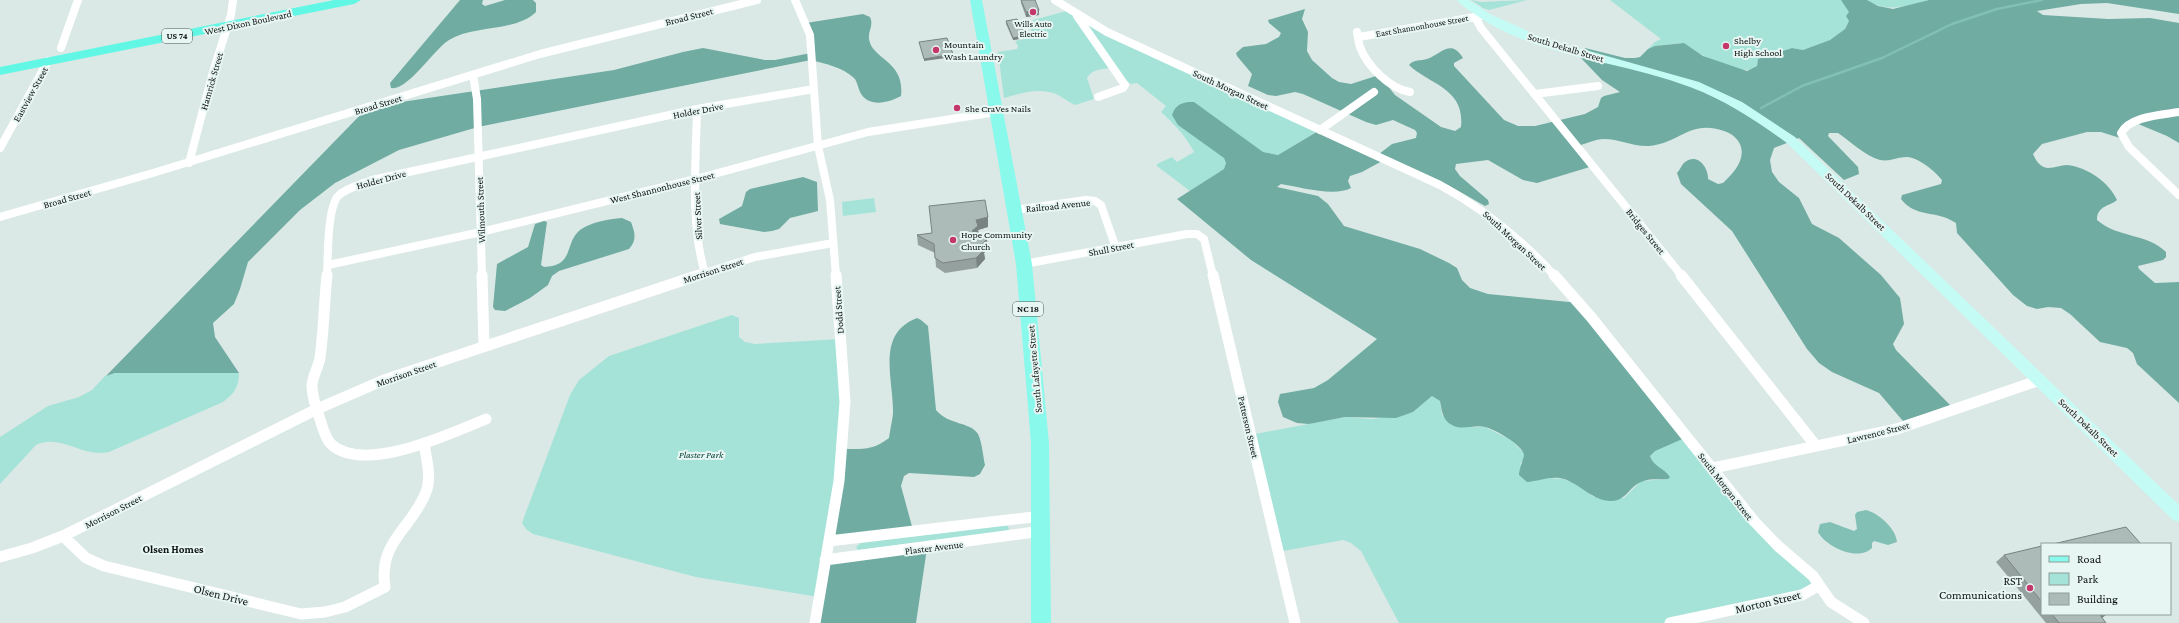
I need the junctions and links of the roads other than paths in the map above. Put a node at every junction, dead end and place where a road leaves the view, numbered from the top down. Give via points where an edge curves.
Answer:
1 (78, 0) edge
2 (233, 0) edge
3 (306, 0) edge
4 (354, 0) edge
5 (757, 0) edge
6 (795, 0) edge
7 (976, 0) edge
8 (1055, 0) edge
9 (1462, 0) edge
10 (1076, 14) junction
11 (1480, 16) junction
12 (229, 20) junction
13 (61, 48) junction
14 (0, 60) edge
15 (48, 61) junction
16 (0, 71) edge
17 (473, 75) junction
18 (1598, 86) dead end
19 (814, 89) junction
20 (1374, 92) dead end
21 (1410, 92) dead end
22 (1535, 94) junction
23 (1098, 97) dead end
24 (697, 109) junction
25 (996, 112) junction
26 (2179, 112) edge
27 (1320, 130) junction
28 (818, 146) junction
29 (0, 148) edge
30 (479, 156) junction
31 (189, 162) junction
32 (696, 179) junction
33 (2179, 195) edge
34 (1015, 210) junction
35 (0, 217) edge
36 (481, 232) junction
37 (1197, 234) joint
38 (833, 243) junction
39 (1116, 248) junction
40 (1024, 264) junction
41 (328, 266) junction
42 (705, 273) junction
43 (484, 346) junction
44 (2040, 380) junction
45 (317, 409) junction
46 (486, 419) dead end
47 (424, 443) junction
48 (1816, 446) junction
49 (1713, 468) junction
50 (2178, 513) edge
51 (1042, 524) junction
52 (63, 536) junction
53 (829, 541) junction
54 (0, 557) edge
55 (825, 560) junction
56 (1818, 586) junction
57 (815, 623) edge
58 (1041, 623) edge
59 (1295, 623) edge
60 (1674, 623) edge
61 (1864, 623) edge

1 - 13 street
2 - 12 street, Hamrick Street
3 - 12 highway, West Dixon Boulevard / US 74
4 - 12 highway, West Dixon Boulevard / US 74
5 - 17 street, Broad Street via 598,39
6 - 19 street, Dodd Street via 810,35
7 - 25 main road, South Lafayette Street / NC 18
8 - 10 street, South Morgan Street
9 - 11 main road, South Dekalb Street
10 - 23 street via 1125,85
10 - 27 street, South Morgan Street via 1147,51
11 - 21 street, East Shannonhouse Street via 1358,35 1360,48 1377,70 1397,89
11 - 22 street, Bridges Street via 1480,28
11 - 44 main road, South Dekalb Street via 1543,42 1681,79 1741,106 1771,125 1814,160
12 - 13 highway, West Dixon Boulevard / US 74
12 - 15 highway, West Dixon Boulevard / US 74
12 - 31 street, Hamrick Street
13 - 14 highway, West Dixon Boulevard / US 74
15 - 16 highway, West Dixon Boulevard / US 74
15 - 29 street, Eastview Street
17 - 30 street, Wilmouth Street via 477,99
17 - 31 street, Broad Street
18 - 22 street
19 - 24 street, Holder Drive
19 - 28 street, Dodd Street
20 - 27 street
22 - 48 street, Bridges Street
24 - 30 street, Holder Drive
24 - 32 street, Silver Street
25 - 28 street, West Shannonhouse Street via 882,129
25 - 34 main road, South Lafayette Street / NC 18
26 - 33 street via 2132,122 2124,127 2121,133 2129,147
27 - 49 street, South Morgan Street via 1452,191 1477,205 1497,221 1579,303
28 - 32 street, West Shannonhouse Street
28 - 38 street, Dodd Street via 830,200
30 - 36 street, Wilmouth Street
30 - 41 street, Holder Drive via 372,180 343,192 332,208
31 - 35 street, Broad Street
32 - 36 street, West Shannonhouse Street
32 - 42 street, Silver Street via 699,252
34 - 39 street, Railroad Avenue via 1095,201 1103,208
34 - 40 main road, South Lafayette Street / NC 18
36 - 41 street, West Shannonhouse Street
36 - 43 street, Wilmouth Street
37 - 39 street, Shull Street
37 - 59 street, Patterson Street via 1204,239
38 - 42 street, Morrison Street via 755,257
38 - 53 street, Dodd Street via 845,402 839,481
39 - 40 street, Shull Street
40 - 51 main road, South Lafayette Street / NC 18 via 1038,415
41 - 45 street, Holder Drive via 320,358 312,381
42 - 43 street, Morrison Street
43 - 45 street, Morrison Street via 384,380
44 - 48 street, Lawrence Street via 1897,429
44 - 50 main road, South Dekalb Street
45 - 47 street, Holder Drive via 331,444 352,455 385,453
45 - 52 street, Morrison Street
46 - 47 street, Holder Drive
47 - 52 street, Olsen Drive via 428,478 426,490 385,558 384,587 365,600 341,610 301,614 90,562
48 - 49 street, Lawrence Street
49 - 56 street, South Morgan Street via 1754,521 1813,576
51 - 53 street, Plaster Avenue
51 - 55 street, Plaster Avenue
51 - 58 main road, South Lafayette Street / NC 18
52 - 54 street, Morrison Street
53 - 55 street, Dodd Street
55 - 57 street, Dodd Street
56 - 60 street, Morton Street via 1802,595
56 - 61 street, South Morgan Street via 1835,606

